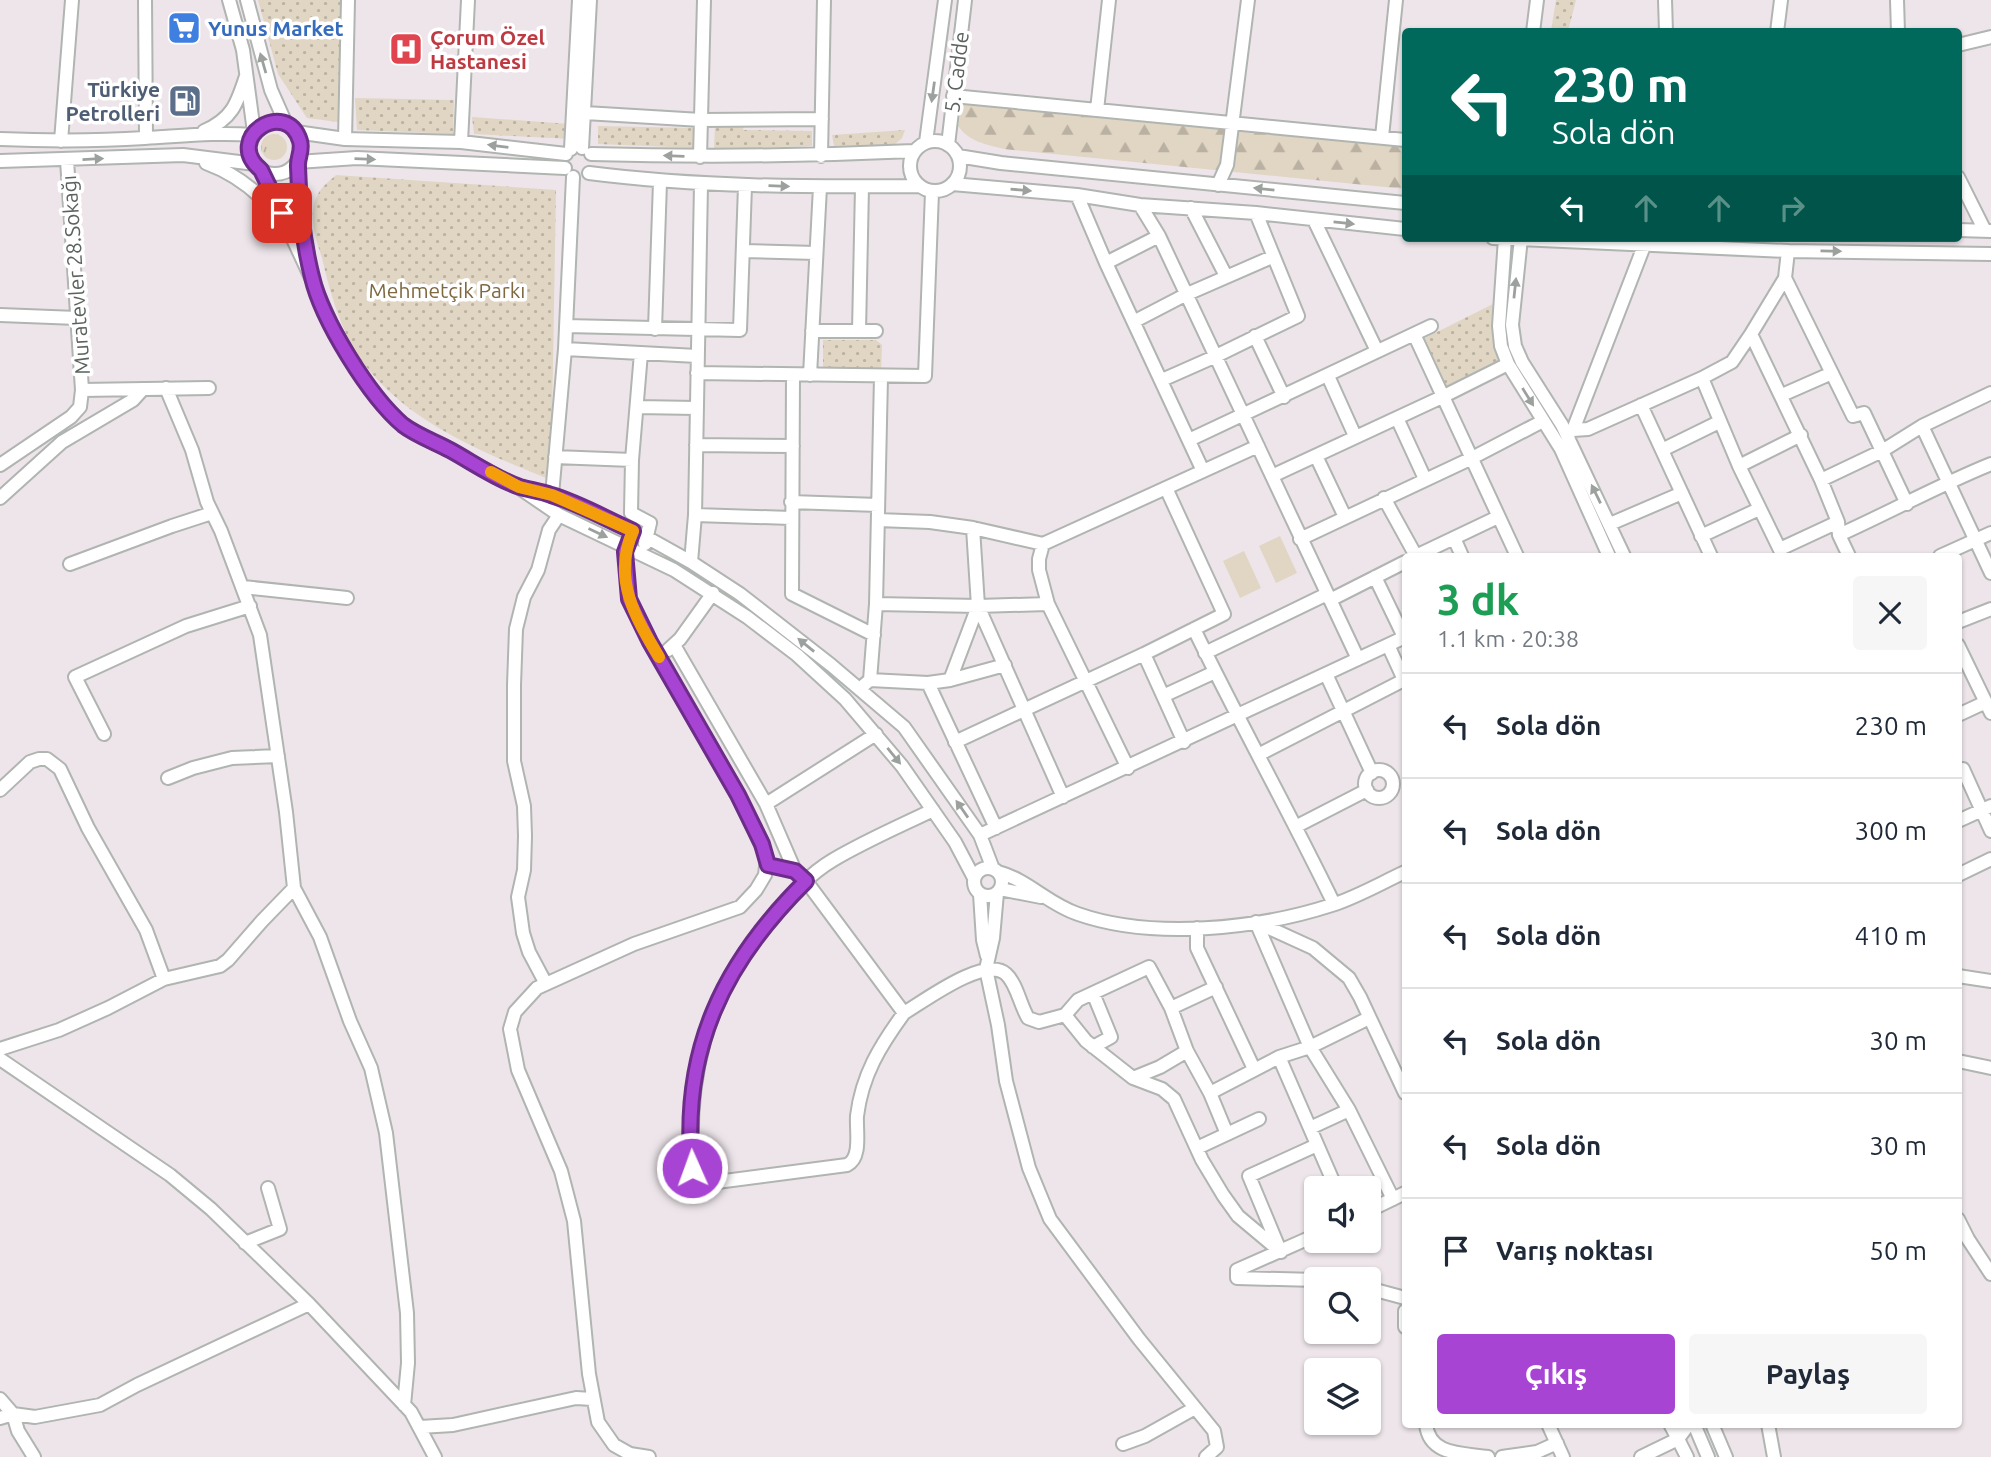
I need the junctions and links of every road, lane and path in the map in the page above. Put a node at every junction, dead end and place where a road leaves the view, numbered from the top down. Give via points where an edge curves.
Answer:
1 (72, 0) edge
2 (145, 0) edge
3 (229, 0) edge
4 (247, 0) edge
5 (348, 0) edge
6 (468, 0) edge
7 (579, 0) edge
8 (590, 0) edge
9 (704, 0) edge
10 (824, 0) edge
11 (945, 0) edge
12 (965, 0) edge
13 (1109, 0) edge
14 (1248, 0) edge
15 (1396, 0) edge
16 (1536, 0) edge
17 (1665, 0) edge
18 (1781, 0) edge
19 (1897, 0) edge
20 (1533, 28) edge
21 (1666, 28) edge
22 (1778, 28) edge
23 (1898, 28) edge
24 (1991, 37) edge
25 (1962, 44) edge
26 (247, 72) junction
27 (953, 96) junction
28 (1097, 110) junction
29 (584, 113) junction
30 (822, 119) junction
31 (701, 120) junction
32 (1232, 123) junction
33 (286, 124) junction
34 (296, 132) junction
35 (197, 133) junction
36 (253, 134) junction
37 (146, 138) junction
38 (1382, 138) junction
39 (0, 139) edge
40 (345, 139) junction
41 (1402, 140) edge
42 (61, 141) junction
43 (461, 142) junction
44 (926, 142) junction
45 (948, 145) junction
46 (577, 151) junction
47 (914, 151) junction
48 (183, 155) junction
49 (821, 156) junction
50 (958, 156) junction
51 (700, 157) junction
52 (67, 160) junction
53 (0, 161) edge
54 (297, 162) junction
55 (258, 167) junction
56 (569, 172) junction
57 (589, 173) junction
58 (660, 182) junction
59 (701, 184) junction
60 (953, 184) junction
61 (1962, 184) edge
62 (1218, 185) junction
63 (745, 186) junction
64 (918, 186) junction
65 (820, 187) junction
66 (862, 187) junction
67 (932, 192) junction
68 (1077, 195) junction
69 (1402, 203) edge
70 (1140, 205) junction
71 (1191, 208) junction
72 (1256, 213) junction
73 (1314, 220) junction
74 (1402, 229) edge
75 (1962, 230) edge
76 (1988, 231) edge
77 (293, 235) junction
78 (1159, 236) junction
79 (1501, 242) edge
80 (1521, 242) edge
81 (1574, 242) edge
82 (1644, 246) junction
83 (1788, 250) junction
84 (743, 251) junction
85 (816, 253) junction
86 (1991, 254) edge
87 (1272, 257) junction
88 (1106, 263) junction
89 (1226, 276) junction
90 (1785, 278) junction
91 (312, 280) junction
92 (1185, 295) junction
93 (0, 315) edge
94 (77, 318) junction
95 (1135, 321) junction
96 (566, 326) junction
97 (1431, 326) dead end
98 (655, 329) junction
99 (698, 329) junction
100 (812, 331) junction
101 (859, 331) junction
102 (876, 331) dead end
103 (1414, 334) junction
104 (1751, 334) junction
105 (1255, 336) junction
106 (565, 349) junction
107 (1377, 351) junction
108 (641, 354) junction
109 (697, 356) junction
110 (1214, 358) junction
111 (1508, 363) junction
112 (697, 373) junction
113 (1832, 373) junction
114 (810, 375) junction
115 (793, 376) junction
116 (1328, 376) junction
117 (881, 377) junction
118 (1702, 379) junction
119 (1162, 380) junction
120 (166, 388) junction
121 (209, 388) dead end
122 (143, 389) junction
123 (82, 390) junction
124 (1991, 393) edge
125 (1782, 395) junction
126 (1284, 397) junction
127 (1442, 397) junction
128 (1641, 405) junction
129 (637, 407) junction
130 (696, 408) junction
131 (1244, 415) junction
132 (1397, 418) junction
133 (1543, 421) junction
134 (1719, 422) junction
135 (1922, 426) junction
136 (1570, 433) junction
137 (1801, 435) junction
138 (1355, 436) junction
139 (1189, 440) junction
140 (696, 445) junction
141 (793, 446) junction
142 (1258, 446) junction
143 (1662, 450) junction
144 (1882, 451) junction
145 (1316, 456) junction
146 (555, 457) junction
147 (1470, 458) junction
148 (632, 460) junction
149 (1991, 464) edge
150 (0, 465) edge
151 (1739, 466) junction
152 (1203, 471) junction
153 (1272, 476) junction
154 (1425, 479) junction
155 (1821, 480) junction
156 (1948, 481) junction
157 (519, 487) junction
158 (1166, 488) junction
159 (1682, 493) junction
160 (552, 495) junction
161 (0, 498) edge
162 (1384, 498) junction
163 (791, 502) junction
164 (878, 505) junction
165 (1907, 505) junction
166 (1759, 509) junction
167 (212, 513) junction
168 (559, 514) junction
169 (695, 516) junction
170 (1345, 517) junction
171 (1498, 517) junction
172 (791, 518) junction
173 (878, 520) junction
174 (1610, 524) junction
175 (973, 528) junction
176 (1839, 529) junction
177 (633, 531) junction
178 (1991, 533) edge
179 (1701, 536) junction
180 (648, 538) junction
181 (1454, 538) junction
182 (1300, 539) junction
183 (1975, 539) junction
184 (1043, 544) junction
185 (626, 546) junction
186 (640, 553) junction
187 (1414, 553) edge
188 (1422, 553) edge
189 (1461, 553) edge
190 (1516, 553) edge
191 (1604, 553) edge
192 (1623, 553) edge
193 (1710, 553) edge
194 (1782, 553) edge
195 (1848, 553) edge
196 (1946, 553) edge
197 (691, 562) junction
198 (70, 564) dead end
199 (1402, 564) edge
200 (1991, 573) edge
201 (1375, 577) junction
202 (243, 587) junction
203 (713, 593) junction
204 (1329, 597) junction
205 (348, 598) dead end
206 (876, 604) junction
207 (1048, 604) junction
208 (250, 606) junction
209 (978, 606) junction
210 (1991, 609) edge
211 (1962, 620) edge
212 (1194, 629) junction
213 (1402, 633) edge
214 (874, 635) junction
215 (1402, 638) edge
216 (674, 645) junction
217 (1388, 645) junction
218 (1206, 653) junction
219 (1962, 653) edge
220 (1144, 654) junction
221 (659, 656) junction
222 (1358, 660) junction
223 (1005, 665) junction
224 (1215, 672) junction
225 (1326, 674) junction
226 (1402, 675) edge
227 (870, 680) junction
228 (950, 680) junction
229 (1086, 681) junction
230 (1402, 682) edge
231 (928, 683) junction
232 (859, 690) junction
233 (1163, 696) junction
234 (1988, 707) edge
235 (1024, 708) junction
236 (1342, 712) junction
237 (1962, 714) edge
238 (1236, 716) junction
239 (104, 734) dead end
240 (876, 734) junction
241 (955, 742) junction
242 (1184, 742) junction
243 (1258, 755) junction
244 (278, 756) junction
245 (1128, 768) junction
246 (1962, 769) edge
247 (1372, 773) junction
248 (168, 778) dead end
249 (0, 790) edge
250 (1367, 790) junction
251 (1063, 797) junction
252 (766, 804) junction
253 (1986, 808) edge
254 (933, 810) junction
255 (1962, 819) edge
256 (1297, 826) junction
257 (996, 828) junction
258 (1991, 831) edge
259 (980, 835) junction
260 (1991, 859) edge
261 (768, 865) junction
262 (996, 870) junction
263 (795, 871) junction
264 (1402, 873) edge
265 (1962, 873) edge
266 (974, 878) junction
267 (806, 881) junction
268 (294, 888) junction
269 (999, 891) junction
270 (980, 894) junction
271 (1041, 897) junction
272 (1334, 904) junction
273 (1256, 922) junction
274 (1197, 928) junction
275 (987, 963) junction
276 (1962, 977) edge
277 (164, 979) junction
278 (1991, 981) edge
279 (546, 984) junction
280 (1216, 987) junction
281 (1093, 993) junction
282 (1171, 1008) junction
283 (904, 1013) junction
284 (1065, 1015) junction
285 (1369, 1018) junction
286 (1093, 1047) junction
287 (1310, 1047) junction
288 (1187, 1051) junction
289 (0, 1057) edge
290 (1279, 1057) junction
291 (1962, 1062) edge
292 (1254, 1069) junction
293 (1991, 1069) edge
294 (1401, 1075) edge
295 (1133, 1077) junction
296 (1210, 1093) junction
297 (1349, 1110) junction
298 (1259, 1119) dead end
299 (1310, 1128) junction
300 (1227, 1134) junction
301 (1317, 1145) junction
302 (1197, 1148) junction
303 (1331, 1176) edge
304 (268, 1188) dead end
305 (1402, 1194) edge
306 (1393, 1199) junction
307 (1381, 1204) edge
308 (1962, 1227) edge
309 (1304, 1241) edge
310 (245, 1243) junction
311 (1281, 1252) junction
312 (1991, 1274) edge
313 (1304, 1280) edge
314 (1381, 1292) edge
315 (1402, 1297) edge
316 (309, 1304) junction
317 (0, 1399) edge
318 (592, 1399) junction
319 (404, 1405) junction
320 (1195, 1408) junction
321 (6, 1416) edge
322 (420, 1427) junction
323 (1427, 1428) edge
324 (1550, 1428) edge
325 (1672, 1428) edge
326 (1688, 1428) edge
327 (1693, 1428) edge
328 (1714, 1428) edge
329 (1769, 1428) edge
330 (1678, 1439) junction
331 (1557, 1443) junction
332 (1122, 1444) dead end
333 (1538, 1455) edge
334 (34, 1457) edge
335 (435, 1457) edge
336 (649, 1457) edge
337 (1206, 1457) edge
338 (1488, 1457) edge
339 (1502, 1457) edge
340 (1563, 1457) edge
341 (1641, 1457) edge
342 (1687, 1457) edge
343 (1708, 1457) edge
344 (1726, 1457) edge
345 (1774, 1457) edge

1 - 42 street
2 - 37 street
3 - 26 street
33 -> 4 street via 271,90
5 - 40 street
6 - 43 street
7 - 46 street
8 - 29 street
9 - 31 street
10 - 30 street
11 -> 44 street, 5. Cadde
12 - 27 street, 5. Cadde
13 - 28 street
14 - 32 street
15 - 38 street
16 - 20 street
17 - 21 street
18 - 22 street
19 - 23 street
24 - 25 street
26 - 35 street via 227,117
26 - 36 street
27 - 28 street
27 - 45 street, 5. Cadde
28 - 32 street
29 - 31 street
29 - 46 street
30 - 31 street
30 - 49 street
31 - 51 street
32 - 38 street
32 - 62 street via 1227,166
33 - 34 street
33 - 36 street via 265,124
34 - 40 street
34 - 54 street via 302,147
35 - 36 street
35 - 37 street
36 - 55 street via 250,153
37 - 42 street
38 - 41 street
39 - 42 street
40 - 43 street
46 -> 43 street
44 - 45 street
44 - 47 street
45 - 50 street
51 -> 46 street
46 - 56 street via 564,161
46 - 57 street via 593,164
47 - 49 street
47 - 64 street via 910,173
52 -> 48 street
48 - 55 street
48 - 77 street via 245,183
49 - 51 street
50 - 60 street via 960,171
50 - 62 street
52 - 53 street
52 - 94 street, Muratevler 28.Sokağı
54 - 55 street via 281,174
54 -> 56 street via 357,158
54 - 91 street via 299,209
55 - 77 street
56 - 57 street via 581,177
56 - 96 street
57 - 58 street
58 - 59 street
58 - 98 street
59 - 63 street
59 - 99 street
60 - 67 street
60 -> 68 street
61 - 76 street
69 -> 62 street
63 -> 65 street
63 - 84 street
64 - 66 street
64 - 67 street
65 - 66 street
65 - 85 street
66 - 101 street
67 - 117 street via 925,376
68 - 70 street
68 - 88 street
70 - 71 street
70 - 78 street
71 - 72 street
71 - 89 street
72 - 73 street
72 - 87 street
73 -> 74 street
73 - 107 street
75 - 76 street
77 - 91 street
78 - 88 street
78 - 92 street
79 - 111 street via 1499,326
136 -> 80 street via 1522,362 1513,339
81 - 82 street
82 - 83 street
82 - 136 street
83 -> 86 street
83 - 90 street
84 - 85 street
84 - 99 street via 740,330
85 - 100 street
87 - 89 street
87 - 105 street via 1298,316
88 - 95 street
89 - 92 street
90 - 104 street
90 - 113 street
91 - 157 street via 356,370 404,426
92 - 95 street
92 - 110 street
93 - 94 street
94 - 123 street, Muratevler 28.Sokağı
95 - 119 street
96 - 98 street
96 - 106 street
97 - 103 street
98 - 99 street
99 - 109 street
100 - 101 street
100 - 114 street
101 - 102 street
103 - 107 street
103 - 127 street
104 - 118 street via 1732,362
104 - 125 street
105 - 110 street
105 - 126 street
106 - 108 street
106 - 146 street
107 - 116 street
108 - 109 street
108 - 129 street
109 - 112 street
110 - 119 street
110 - 131 street
111 - 127 street
111 -> 133 street
112 - 115 street
112 - 130 street
113 - 125 street
113 - 144 street via 1853,416 1864,413
114 - 115 street
114 - 117 street
115 - 141 street
116 - 126 street
116 - 138 street
117 - 164 street
118 - 128 street
118 - 134 street
119 - 139 street
120 - 121 street
120 - 122 street
120 - 167 street
122 - 123 street
122 - 161 street via 133,400 62,442
123 - 150 street via 80,407 71,417
124 - 135 street
125 - 137 street
126 - 131 street
127 - 132 street
127 - 147 street
128 - 136 street
128 - 143 street
129 - 130 street
129 - 148 street
130 - 140 street
131 - 139 street
131 - 142 street
132 - 138 street
132 - 154 street
133 - 147 street
133 - 191 street via 1560,449
134 - 143 street
134 - 151 street
135 - 144 street
135 - 156 street
174 -> 136 street
137 - 151 street
137 - 155 street
138 - 145 street
139 - 152 street
140 - 141 street
140 - 169 street
141 - 163 street
142 - 152 street
142 - 153 street
143 - 159 street
144 - 155 street
144 - 165 street
145 - 153 street
145 - 170 street
146 - 148 street
146 - 160 street
147 - 154 street
147 - 171 street
148 - 180 street via 631,513 650,523
149 - 156 street
151 - 166 street
152 - 158 street
153 - 182 street
154 - 162 street
155 - 176 street
156 - 165 street
156 - 183 street
157 - 160 street
157 - 168 street
158 - 184 street
158 - 212 street via 1224,614
159 - 174 street
159 - 179 street
160 - 177 street
162 - 170 street
162 - 187 street
163 - 164 street
163 - 172 street
164 - 173 street
165 - 176 street
166 - 179 street
166 - 194 street
167 - 198 street
167 - 202 street
168 -> 185 street
168 - 279 street via 524,597 516,629 514,685 514,761 525,836 518,897 529,952
169 - 172 street
169 - 197 street
170 - 182 street
171 - 181 street
171 - 190 street
172 - 214 street via 792,594
173 - 175 street
173 - 206 street
174 - 192 street
175 - 184 street
175 - 209 street
176 - 194 street
176 - 195 street
177 - 180 street
177 - 185 street
178 - 183 street
179 - 193 street
180 - 186 street
180 - 197 street
181 - 188 street
181 - 189 street
182 - 204 street
183 - 196 street
183 - 200 street
184 - 207 street via 1039,570
185 - 186 street
185 - 221 street via 629,599
186 - 203 street
232 -> 197 street via 783,626
199 - 201 street
201 - 204 street
201 - 213 street
202 - 205 street
202 - 208 street
203 - 216 street
203 - 240 street via 797,655
204 - 218 street
204 - 222 street
206 - 209 street
206 - 214 street
207 - 209 street
207 - 229 street
208 - 239 street via 186,626 75,677
208 - 244 street via 260,635
209 - 223 street
209 - 228 street
210 - 211 street
212 - 218 street
212 - 220 street
214 - 227 street
215 - 217 street
216 - 221 street
216 - 252 street
217 - 222 street
217 - 226 street
218 - 224 street
219 - 234 street
220 - 229 street
220 - 233 street
221 - 261 street via 738,795
222 - 225 street
223 - 228 street
223 - 235 street
224 - 233 street
224 - 238 street
225 - 236 street
225 - 238 street
227 - 231 street
227 - 232 street
228 - 231 street
229 - 235 street
229 - 245 street
230 - 236 street
231 - 241 street
259 -> 232 street via 904,727
233 - 242 street
234 - 237 street
235 - 241 street
235 - 251 street
236 - 243 street
236 - 247 street
238 - 242 street
238 - 243 street
240 - 252 street
240 -> 254 street
241 - 257 street
242 - 245 street
243 - 256 street
244 - 248 street via 232,758
244 - 268 street
245 - 251 street
246 - 253 street
247 - 250 street via 1366,780
247 - 250 street via 1387,772 1392,789 1380,798
249 - 277 street via 30,762 47,760 60,769 146,930
250 - 256 street
251 - 257 street
252 - 263 street
253 - 255 street
253 - 258 street
254 - 266 street
254 - 267 street via 831,860
256 - 272 street
257 - 259 street
259 - 262 street
260 - 265 street
261 - 263 street
261 - 279 street via 756,890 740,907 634,944
262 - 266 street via 979,870
262 - 269 street via 1002,880
262 - 271 street via 1032,887
263 - 267 street
264 - 272 street
266 - 270 street
267 - 283 street
267 - 283 street via 742,956 709,1022 692,1108 694,1185 852,1163 867,1071
268 - 277 street via 220,966
268 - 319 street via 320,937 371,1068 386,1133 407,1313
269 - 270 street
269 - 271 street
269 - 275 street
270 - 275 street
271 - 274 street via 1079,915 1115,924
272 - 273 street
273 - 274 street
273 - 285 street via 1313,948 1333,963 1349,978
273 - 287 street
274 - 280 street via 1196,947
275 - 283 street
275 - 284 street via 1008,975 1022,1008 1034,1022
275 - 320 street via 1006,1081 1029,1168 1050,1219
276 - 278 street
277 - 289 street
279 - 318 street via 515,1012 510,1029 518,1070 561,1171 574,1222
280 - 282 street
280 - 292 street
281 - 282 street via 1149,967
281 - 284 street via 1078,1000
281 - 286 street via 1111,1037
282 - 288 street
284 - 286 street
285 - 287 street
285 - 294 street
286 - 295 street
287 - 290 street
287 - 297 street
288 - 295 street
288 - 296 street
289 - 310 street via 170,1175
290 - 292 street
290 - 299 street
291 - 293 street
292 - 296 street
295 - 302 street via 1162,1088 1174,1099
296 - 300 street
297 - 299 street
297 - 306 street
298 - 300 street
299 - 301 street
300 - 302 street
301 - 303 street
301 - 311 street via 1249,1176
302 - 311 street via 1238,1216
304 - 310 street via 280,1229
305 - 306 street
306 - 307 street
308 - 312 street
309 - 311 street
310 - 316 street
311 - 313 street via 1237,1270 1237,1278
314 - 315 street
316 - 319 street
316 - 321 street via 100,1405 35,1417
317 - 321 street
318 - 322 street via 576,1398 453,1425
318 - 336 street via 598,1422 614,1445
319 - 322 street
320 - 332 street
320 - 337 street via 1214,1431 1217,1447
321 - 334 street
322 - 335 street
323 - 338 street via 1434,1446
324 - 331 street
325 - 330 street
326 - 330 street
327 - 343 street
328 - 344 street
329 - 345 street
330 - 341 street
330 - 342 street
331 - 333 street
331 - 340 street
333 - 339 street

